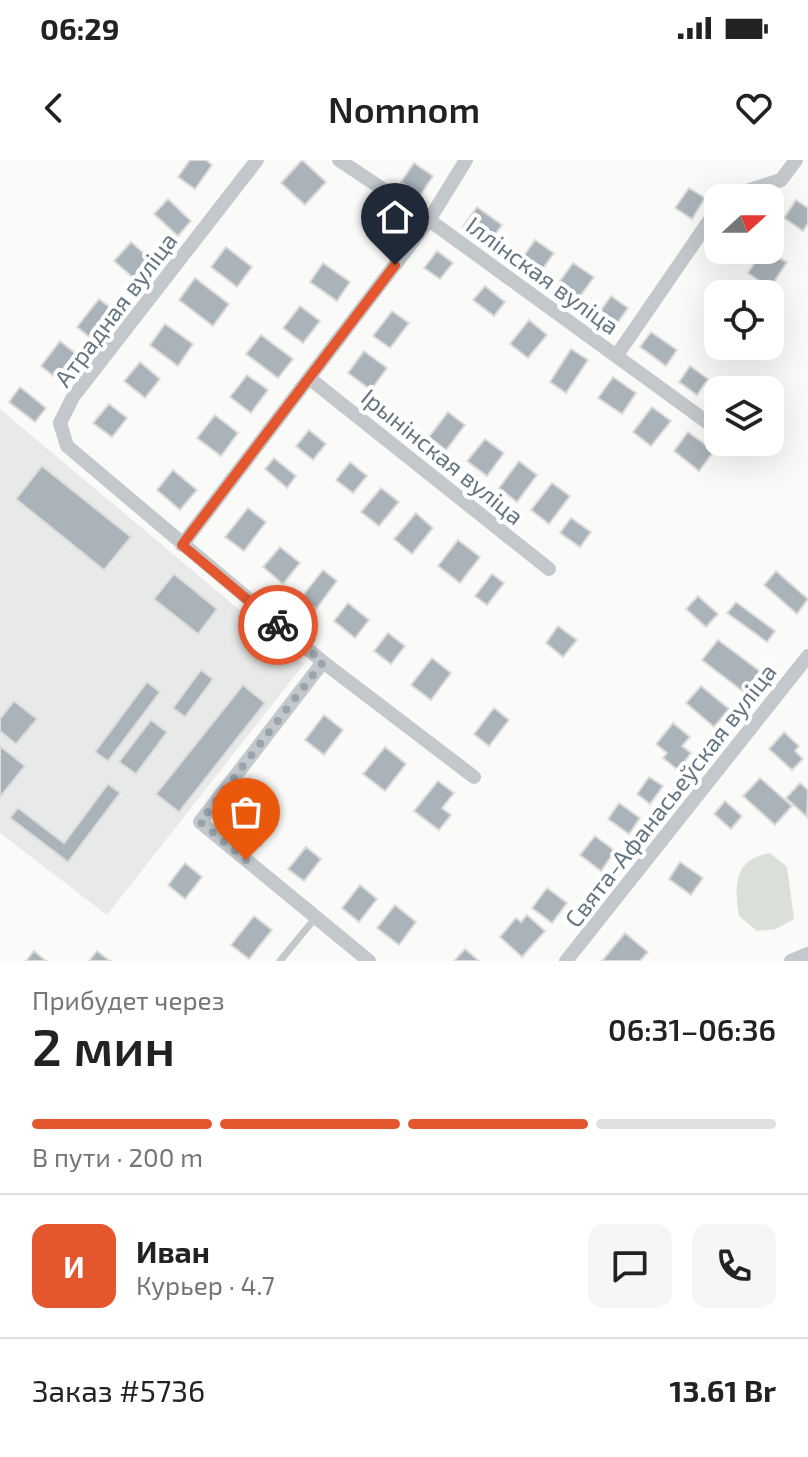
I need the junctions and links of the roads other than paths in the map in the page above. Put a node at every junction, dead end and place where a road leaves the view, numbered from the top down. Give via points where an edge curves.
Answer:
1 (257, 160) edge
2 (339, 160) edge
3 (466, 160) edge
4 (796, 160) edge
5 (769, 184) edge
6 (429, 220) junction
7 (704, 228) edge
8 (617, 355) junction
9 (309, 378) junction
10 (704, 420) edge
11 (182, 545) junction
12 (549, 569) dead end
13 (808, 656) edge
14 (323, 662) junction
15 (474, 777) dead end
16 (316, 917) junction
17 (808, 954) edge
18 (280, 961) edge
19 (369, 961) edge
20 (566, 961) edge
21 (791, 961) edge

1 - 11 street, Атрадная вуліца via 73,397 60,423 67,446
2 - 6 street, Іллінская вуліца
3 - 6 street
4 - 5 street via 781,180
6 - 8 street, Іллінская вуліца
6 - 9 street
7 - 8 street
8 - 10 street, Іллінская вуліца
9 - 11 street
9 - 12 street, Ірынінская вуліца
11 - 14 street
13 - 20 street, Свята-Афанасьеўская вуліца
14 - 15 street
14 - 16 street via 200,822
16 - 18 lane
16 - 19 street
17 - 21 street

